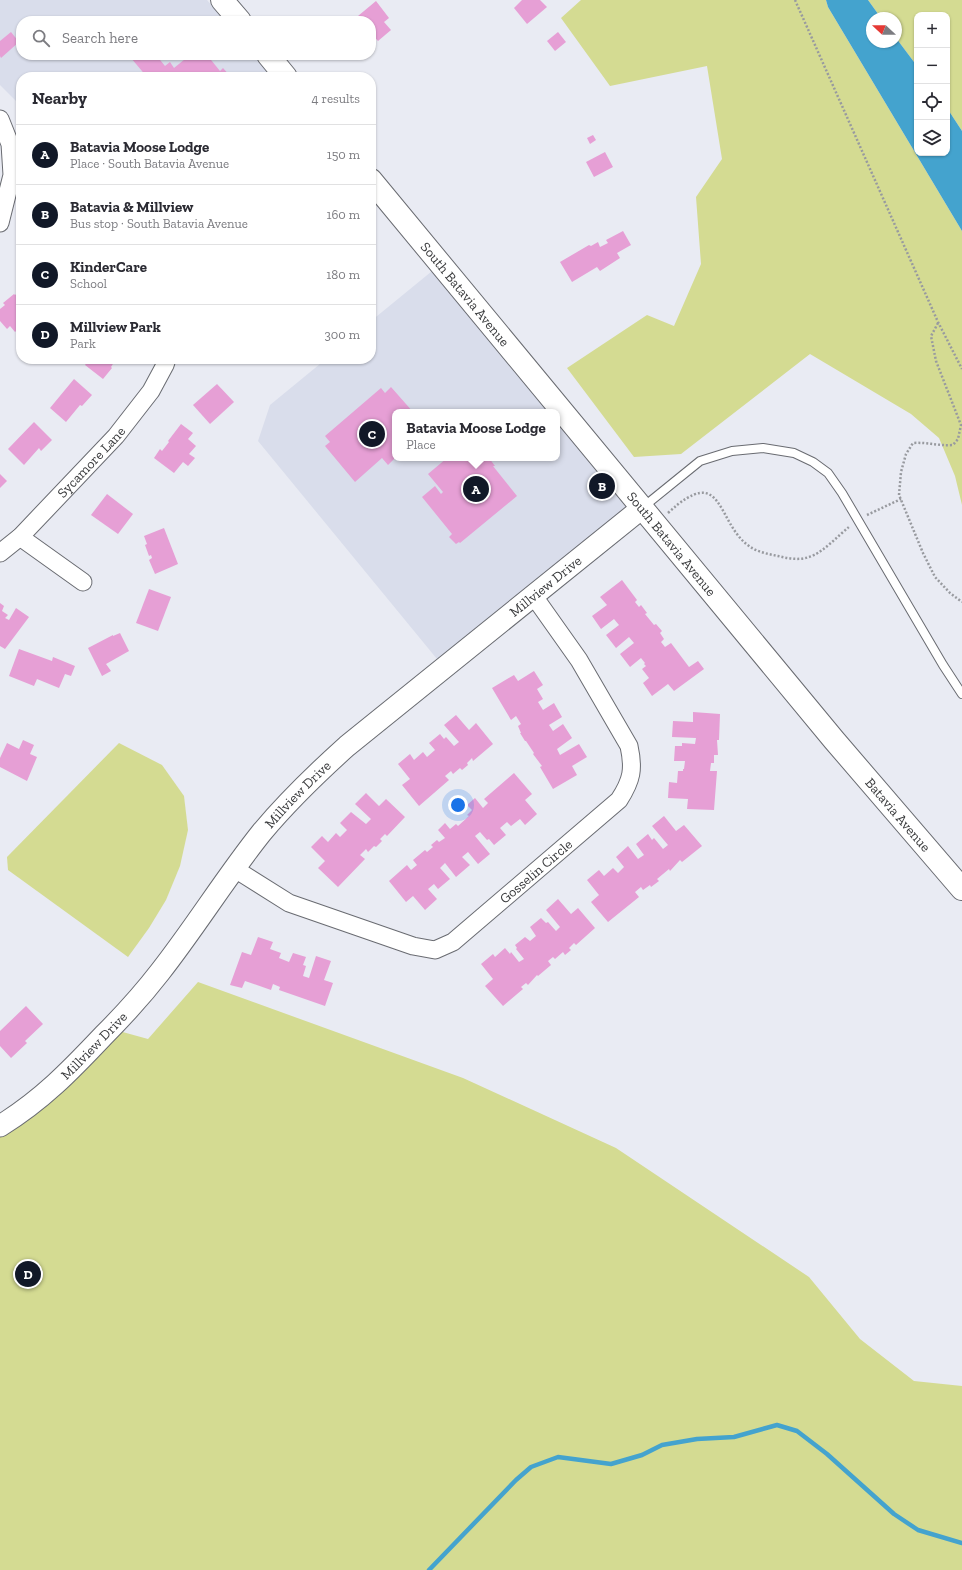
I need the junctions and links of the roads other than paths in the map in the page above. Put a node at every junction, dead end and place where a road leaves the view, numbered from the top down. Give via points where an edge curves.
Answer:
1 (222, 0) edge
2 (236, 16) edge
3 (272, 60) edge
4 (282, 72) edge
5 (0, 119) edge
6 (376, 186) edge
7 (0, 223) edge
8 (165, 364) edge
9 (642, 508) junction
10 (20, 537) junction
11 (0, 553) edge
12 (83, 582) dead end
13 (533, 595) junction
14 (962, 694) edge
15 (834, 740) joint
16 (235, 869) junction
17 (962, 889) edge
18 (0, 1126) edge

1 - 2 main road
3 - 4 main road
5 - 7 street via 10,144 12,175
6 - 9 main road, South Batavia Avenue
8 - 10 street, Sycamore Lane via 151,391 116,436
9 - 13 street, Millview Drive
9 - 14 lane via 700,461 732,451 763,448 794,453 813,462 828,473 842,493
9 - 15 main road, South Batavia Avenue
10 - 11 street, Sycamore Lane
10 - 12 street
13 - 16 street, Millview Drive via 318,772 291,799
13 - 16 street, Gosselin Circle via 579,660 629,746 632,774 619,800 453,942 435,950 413,946 289,903
15 - 17 main road, Batavia Avenue
16 - 18 street, Millview Drive via 160,972 126,1013 50,1091

